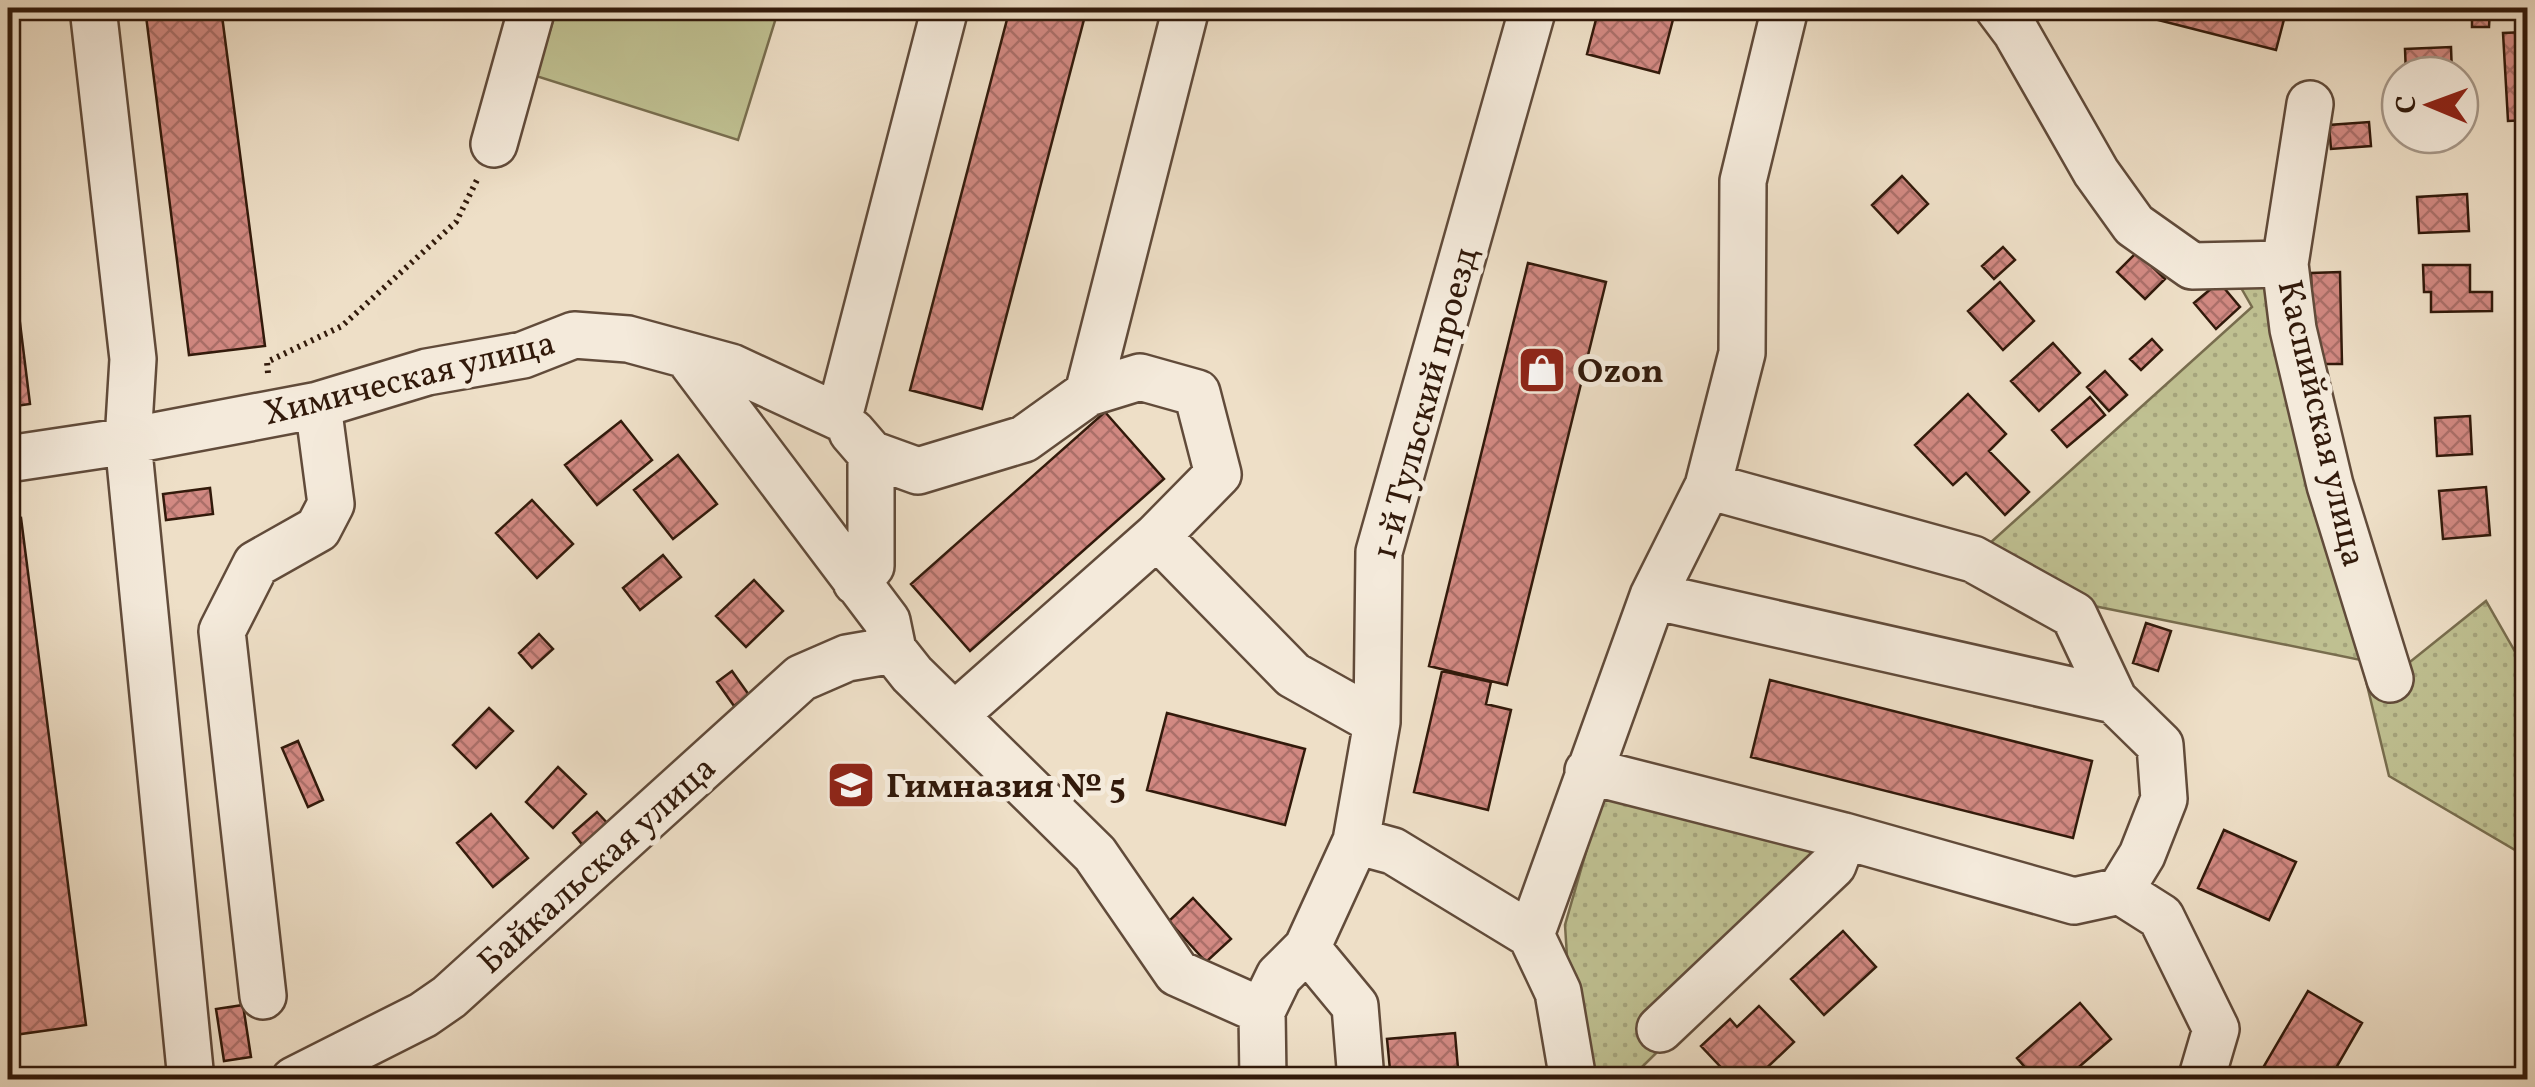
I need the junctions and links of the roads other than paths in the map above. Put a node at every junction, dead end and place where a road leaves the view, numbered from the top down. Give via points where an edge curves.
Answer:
1 (93, 8) edge
2 (532, 8) edge
3 (945, 8) edge
4 (1186, 8) edge
5 (1532, 8) edge
6 (1785, 8) edge
7 (1998, 8) edge
8 (2310, 104) dead end
9 (494, 144) road end
10 (2285, 264) junction
11 (688, 357) junction
12 (1088, 393) junction
13 (318, 405) junction
14 (838, 416) junction
15 (128, 440) junction
16 (871, 454) junction
17 (8, 459) edge
18 (1708, 486) junction
19 (1157, 536) junction
20 (856, 582) junction
21 (1653, 596) junction
22 (893, 650) junction
23 (2390, 679) dead end
24 (2114, 700) junction
25 (956, 714) junction
26 (1377, 722) junction
27 (1588, 771) junction
28 (1844, 836) junction
29 (1356, 841) junction
30 (2120, 892) junction
31 (1531, 935) junction
32 (1307, 948) junction
33 (264, 996) dead end
34 (1262, 1011) junction
35 (1660, 1029) dead end
36 (191, 1080) edge
37 (294, 1080) edge
38 (1263, 1080) edge
39 (1361, 1080) edge
40 (1573, 1080) edge
41 (2201, 1080) edge

1 - 15 street via 133,359
2 - 9 street
3 - 14 street
4 - 12 street
5 - 26 street, 1-й Тульский проезд via 1379,552
6 - 18 street via 1743,181 1742,353
7 - 10 street via 2134,225 2192,266
8 - 10 street, Каспийская улица
10 - 23 street, Каспийская улица via 2293,329 2330,485
11 - 13 street, Химическая улица via 628,339 574,335 522,355 428,372
11 - 14 street, Химическая улица via 730,367
11 - 20 street
12 - 16 street via 1024,438 918,471
12 - 19 street via 1140,378 1197,393 1218,474
13 - 15 street, Химическая улица
13 - 33 street via 331,504 318,529 256,564 222,631
14 - 16 street
15 - 17 street, Химическая улица
15 - 36 street
16 - 20 street via 871,566
18 - 21 street
18 - 24 street via 1973,559 2074,616
19 - 25 street
19 - 26 street via 1294,675
20 - 22 street via 887,621
21 - 24 street
21 - 27 street
22 - 25 street
22 - 37 street, Байкальская улица via 847,658 801,678 449,997
24 - 30 street via 2160,744 2164,800
25 - 34 street via 1095,854 1178,973
26 - 29 street, 1-й Тульский проезд
27 - 28 street
27 - 31 street
28 - 30 street via 2074,901
28 - 35 street via 1834,865
29 - 31 street via 1393,851
29 - 32 street, 1-й Тульский проезд
30 - 41 street via 2160,916 2216,1029
31 - 40 street via 1558,992
32 - 34 street, 1-й Тульский проезд via 1279,976
32 - 39 street via 1355,1006
34 - 38 street

